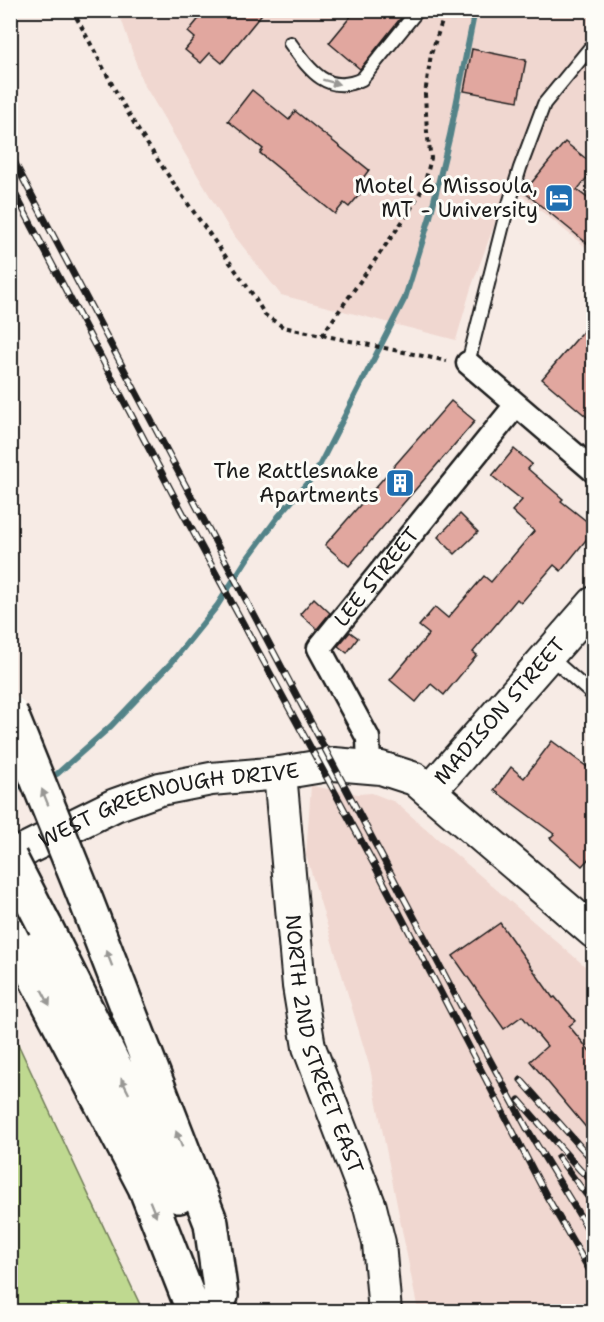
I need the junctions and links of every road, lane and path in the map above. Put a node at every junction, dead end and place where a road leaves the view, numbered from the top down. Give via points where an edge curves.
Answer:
1 (72, 10) edge
2 (418, 10) edge
3 (446, 10) edge
4 (290, 43) dead end
5 (594, 43) edge
6 (322, 335) junction
7 (445, 362) dead end
8 (468, 363) joint
9 (516, 405) junction
10 (594, 471) edge
11 (594, 603) edge
12 (548, 655) junction
13 (594, 696) edge
14 (10, 712) edge
15 (369, 766) junction
16 (280, 773) junction
17 (430, 790) junction
18 (10, 859) edge
19 (594, 932) edge
20 (15, 938) edge
21 (214, 1306) edge
22 (385, 1311) edge

1 - 6 path via 148,146 265,315 283,327
4 -> 2 lane via 320,79 350,85 362,79
3 - 6 path via 431,54 425,94 431,158 424,186
5 - 8 lane via 544,104 505,218
6 - 7 path
8 - 9 street
9 - 10 street
9 - 15 street, LEE STREET via 319,648 368,738
11 - 12 street, MADISON STREET
12 - 13 lane
12 - 17 street, MADISON STREET
21 -> 14 highway, bridge via 211,1223
15 - 16 street, WEST GREENOUGH DRIVE via 334,764
15 - 17 street, WEST GREENOUGH DRIVE via 398,772
16 - 18 street, WEST GREENOUGH DRIVE via 211,779 160,789 116,806
16 - 22 street, NORTH 2ND STREET EAST via 299,986 309,1047 370,1207 379,1243
17 - 19 street, WEST GREENOUGH DRIVE
21 -> 18 highway, bridge via 174,1182
20 -> 21 highway via 145,1187

